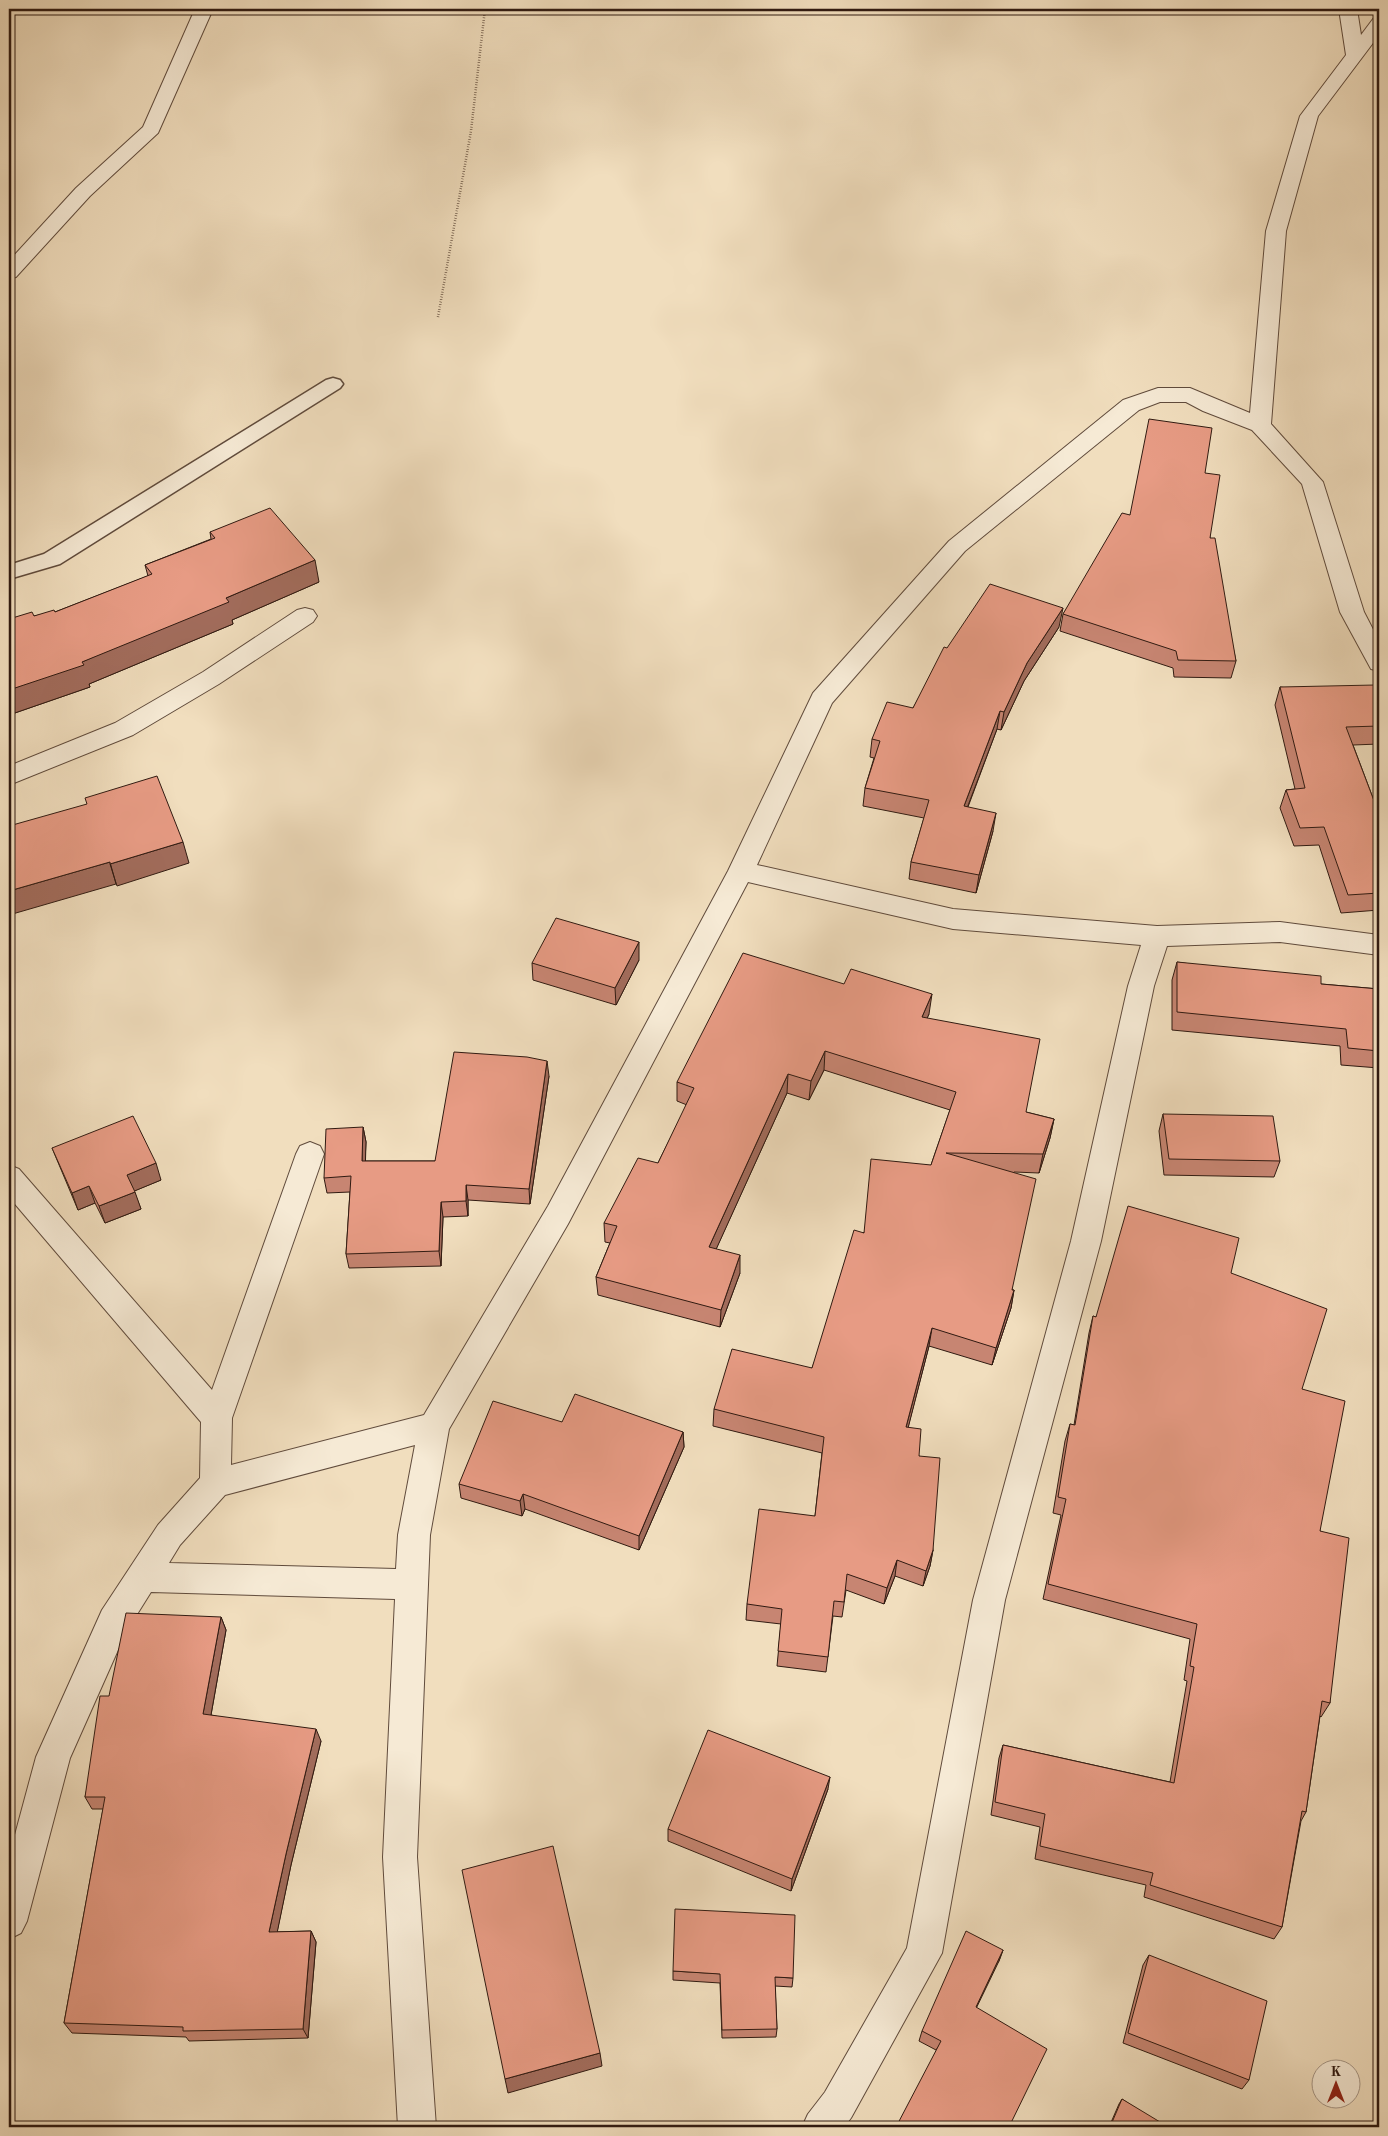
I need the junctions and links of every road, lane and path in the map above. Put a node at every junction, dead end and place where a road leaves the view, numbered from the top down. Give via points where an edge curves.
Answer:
1 (204, 9) edge
2 (485, 9) edge
3 (1348, 9) edge
4 (1379, 23) edge
5 (1355, 56) junction
6 (9, 273) edge
7 (438, 317) dead end
8 (333, 384) dead end
9 (1260, 425) junction
10 (9, 572) edge
11 (305, 616) dead end
12 (1379, 663) edge
13 (9, 776) edge
14 (742, 870) junction
15 (1157, 936) junction
16 (1379, 945) edge
17 (310, 1154) dead end
18 (9, 1177) edge
19 (217, 1418) junction
20 (434, 1426) junction
21 (215, 1483) junction
22 (142, 1578) junction
23 (412, 1584) junction
24 (9, 1921) edge
25 (417, 2127) edge
26 (821, 2127) edge

1 - 6 street via 151,129 83,192
2 - 7 path via 471,131
3 - 5 street
4 - 5 street
5 - 9 street via 1309,116 1276,231
8 - 10 lane via 52,559
9 - 12 street via 1312,482 1352,612
9 - 14 street via 1190,395 1158,395 1131,405 957,546 822,699
11 - 13 street via 211,678 124,729
14 - 15 street via 953,919
14 - 20 street via 558,1215
15 - 16 street via 1280,932
15 - 26 street via 1142,986 1086,1240 989,1600 924,1952 838,2105
17 - 19 street
18 - 19 street
19 - 21 street
20 - 21 street
20 - 23 street via 414,1534
21 - 22 street via 169,1535
22 - 23 street
22 - 24 street via 114,1620 53,1757
23 - 25 street via 400,1857

